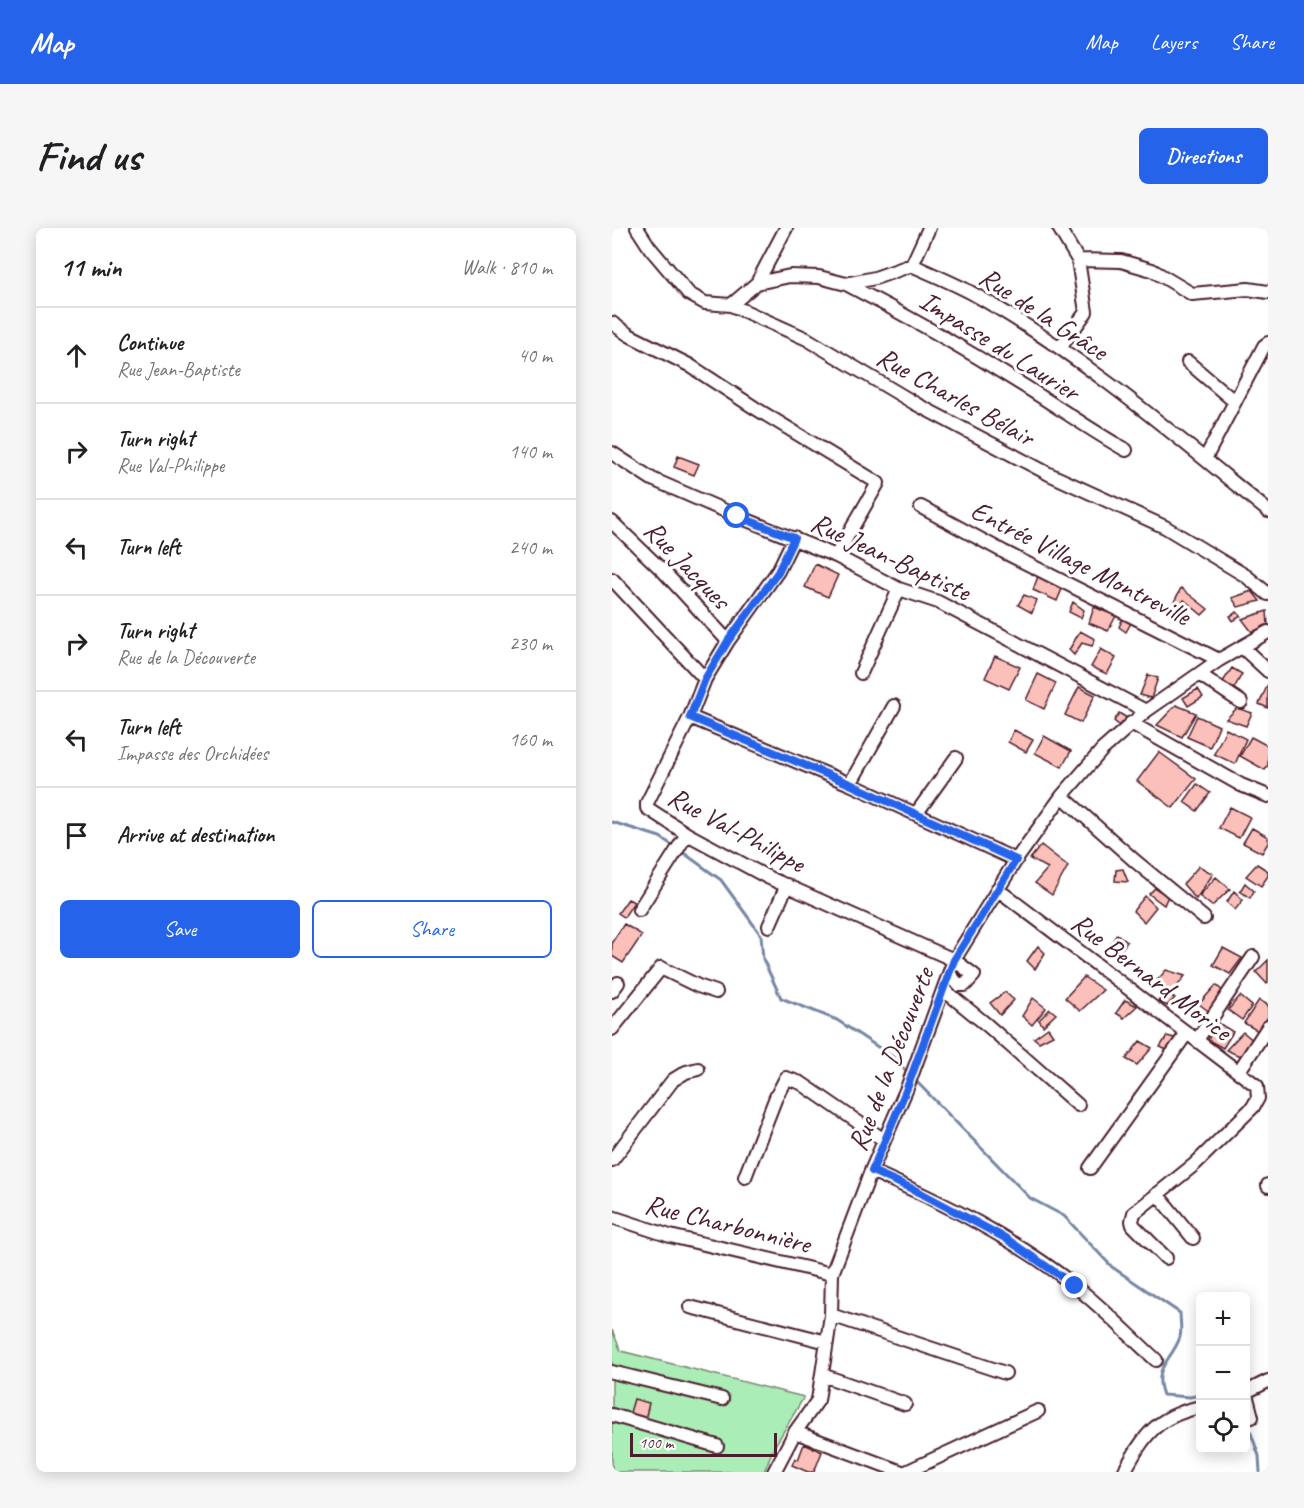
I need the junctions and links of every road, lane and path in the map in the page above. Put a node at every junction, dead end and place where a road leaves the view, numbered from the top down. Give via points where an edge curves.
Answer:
1 (637, 228) edge
2 (786, 228) edge
3 (929, 228) edge
4 (1059, 228) edge
5 (1078, 260) junction
6 (912, 265) junction
7 (757, 283) junction
8 (846, 284) junction
9 (1268, 292) edge
10 (731, 305) junction
11 (612, 323) edge
12 (1268, 343) edge
13 (1060, 348) junction
14 (1188, 362) dead end
15 (1235, 402) junction
16 (1126, 450) dead end
17 (612, 453) edge
18 (1205, 459) junction
19 (921, 507) dead end
20 (1268, 511) edge
21 (612, 522) edge
22 (794, 538) junction
23 (836, 556) junction
24 (612, 579) edge
25 (899, 589) junction
26 (1268, 594) edge
27 (1268, 632) edge
28 (728, 641) junction
29 (1242, 647) junction
30 (1219, 660) junction
31 (1268, 671) edge
32 (861, 673) dead end
33 (1199, 675) junction
34 (705, 679) junction
35 (1241, 702) dead end
36 (894, 706) dead end
37 (1146, 711) junction
38 (690, 717) junction
39 (1131, 723) junction
40 (956, 758) dead end
41 (850, 784) junction
42 (1062, 796) junction
43 (1268, 796) edge
44 (916, 814) junction
45 (685, 838) junction
46 (1016, 860) junction
47 (787, 885) junction
48 (998, 889) junction
49 (639, 910) dead end
50 (1204, 918) dead end
51 (769, 926) dead end
52 (1253, 957) dead end
53 (954, 960) junction
54 (949, 974) junction
55 (944, 990) junction
56 (716, 992) dead end
57 (1268, 1027) edge
58 (612, 1029) edge
59 (1192, 1037) junction
60 (698, 1069) dead end
61 (1239, 1071) junction
62 (1078, 1105) dead end
63 (884, 1140) junction
64 (612, 1160) edge
65 (1090, 1168) dead end
66 (872, 1171) junction
67 (745, 1176) dead end
68 (1157, 1194) junction
69 (612, 1217) edge
70 (1193, 1238) dead end
71 (1166, 1258) dead end
72 (832, 1274) junction
73 (690, 1307) dead end
74 (831, 1315) junction
75 (827, 1342) junction
76 (1156, 1360) dead end
77 (612, 1372) edge
78 (1005, 1372) dead end
79 (822, 1375) junction
80 (1268, 1381) edge
81 (1250, 1390) edge
82 (722, 1399) dead end
83 (1247, 1400) edge
84 (904, 1404) dead end
85 (1196, 1408) edge
86 (1038, 1411) dead end
87 (612, 1415) edge
88 (1252, 1417) dead end
89 (795, 1432) junction
90 (717, 1446) dead end
91 (774, 1472) edge
92 (904, 1472) edge
93 (1124, 1472) edge

1 - 10 street, Rue Charles Bélair via 688,294 705,303
2 - 7 street
3 - 6 street
4 - 5 street
5 - 9 street via 1121,261 1152,270 1192,294 1248,289
5 - 13 street via 1086,312
6 - 8 street
6 - 13 street, Rue de la Grâce via 969,292
7 - 8 street via 790,276 819,277
7 - 10 street
8 - 16 street, Impasse du Laurier via 934,330
10 - 26 street, Rue Charles Bélair via 807,339 916,404 1049,474 1165,527 1246,576
11 - 23 street via 689,365 878,483
12 - 15 street
13 - 18 street, Rue de la Grâce
14 - 15 street
15 - 18 street
17 - 22 street, Rue Jean-Baptiste via 652,479
18 - 20 street, Rue de la Grâce
19 - 30 street, Entrée Village Montreville
21 - 28 street, Rue Jacques
22 - 23 street, Rue Jean-Baptiste
22 - 28 street, Rue Val-Philippe via 778,572
23 - 25 street, Rue Jean-Baptiste
24 - 34 street
25 - 32 street
25 - 37 street, Rue Jean-Baptiste via 938,602
27 - 29 street, Rue de la Découverte
28 - 34 street, Rue Val-Philippe
29 - 30 street, Rue de la Découverte
29 - 31 street
30 - 33 street, Rue de la Découverte
33 - 35 street
33 - 37 street, Rue de la Découverte
34 - 38 street, Rue Val-Philippe
36 - 41 street
37 - 39 street, Rue de la Découverte
38 - 41 street
38 - 45 street, Rue Val-Philippe via 647,803 647,808
39 - 42 street, Rue de la Découverte
39 - 43 street
40 - 44 street
41 - 44 street
42 - 46 street, Rue de la Découverte
42 - 50 street
44 - 46 street
45 - 47 street, Rue Val-Philippe
45 - 49 street
46 - 48 street, Rue de la Découverte
47 - 51 street
47 - 53 street, Rue Val-Philippe
48 - 53 street, Rue de la Découverte
48 - 59 street, Rue Bernard Morice
52 - 59 street
53 - 54 street, Rue de la Découverte
53 - 54 street via 974,975 965,985 959,985
54 - 55 street, Rue de la Découverte
55 - 62 street
55 - 63 street, Rue de la Découverte
56 - 58 street via 661,968
57 - 61 street
59 - 61 street, Rue Bernard Morice
59 - 65 street
60 - 64 street via 673,1080
61 - 68 street, Rue Bernard Morice via 1257,1086 1258,1098 1253,1107 1195,1164
63 - 66 street, Rue de la Découverte
63 - 67 street via 801,1083 786,1078
66 - 72 street, Rue de la Découverte
66 - 76 street via 1005,1238 1075,1286
68 - 70 street
68 - 71 street, Rue Bernard Morice via 1134,1213 1132,1221
69 - 72 street, Rue Charbonnière via 670,1236
72 - 74 street, Rue de la Découverte
73 - 75 street
74 - 75 street, Rue de la Découverte
74 - 78 street
75 - 79 street, Rue de la Découverte
77 - 82 street
79 - 84 street
79 - 89 street, Rue de la Découverte via 818,1400
80 - 81 street
83 - 88 street
85 - 93 street via 1154,1427 1140,1442
86 - 92 street
87 - 90 street
89 - 91 street, Rue de la Découverte
89 - 92 street

